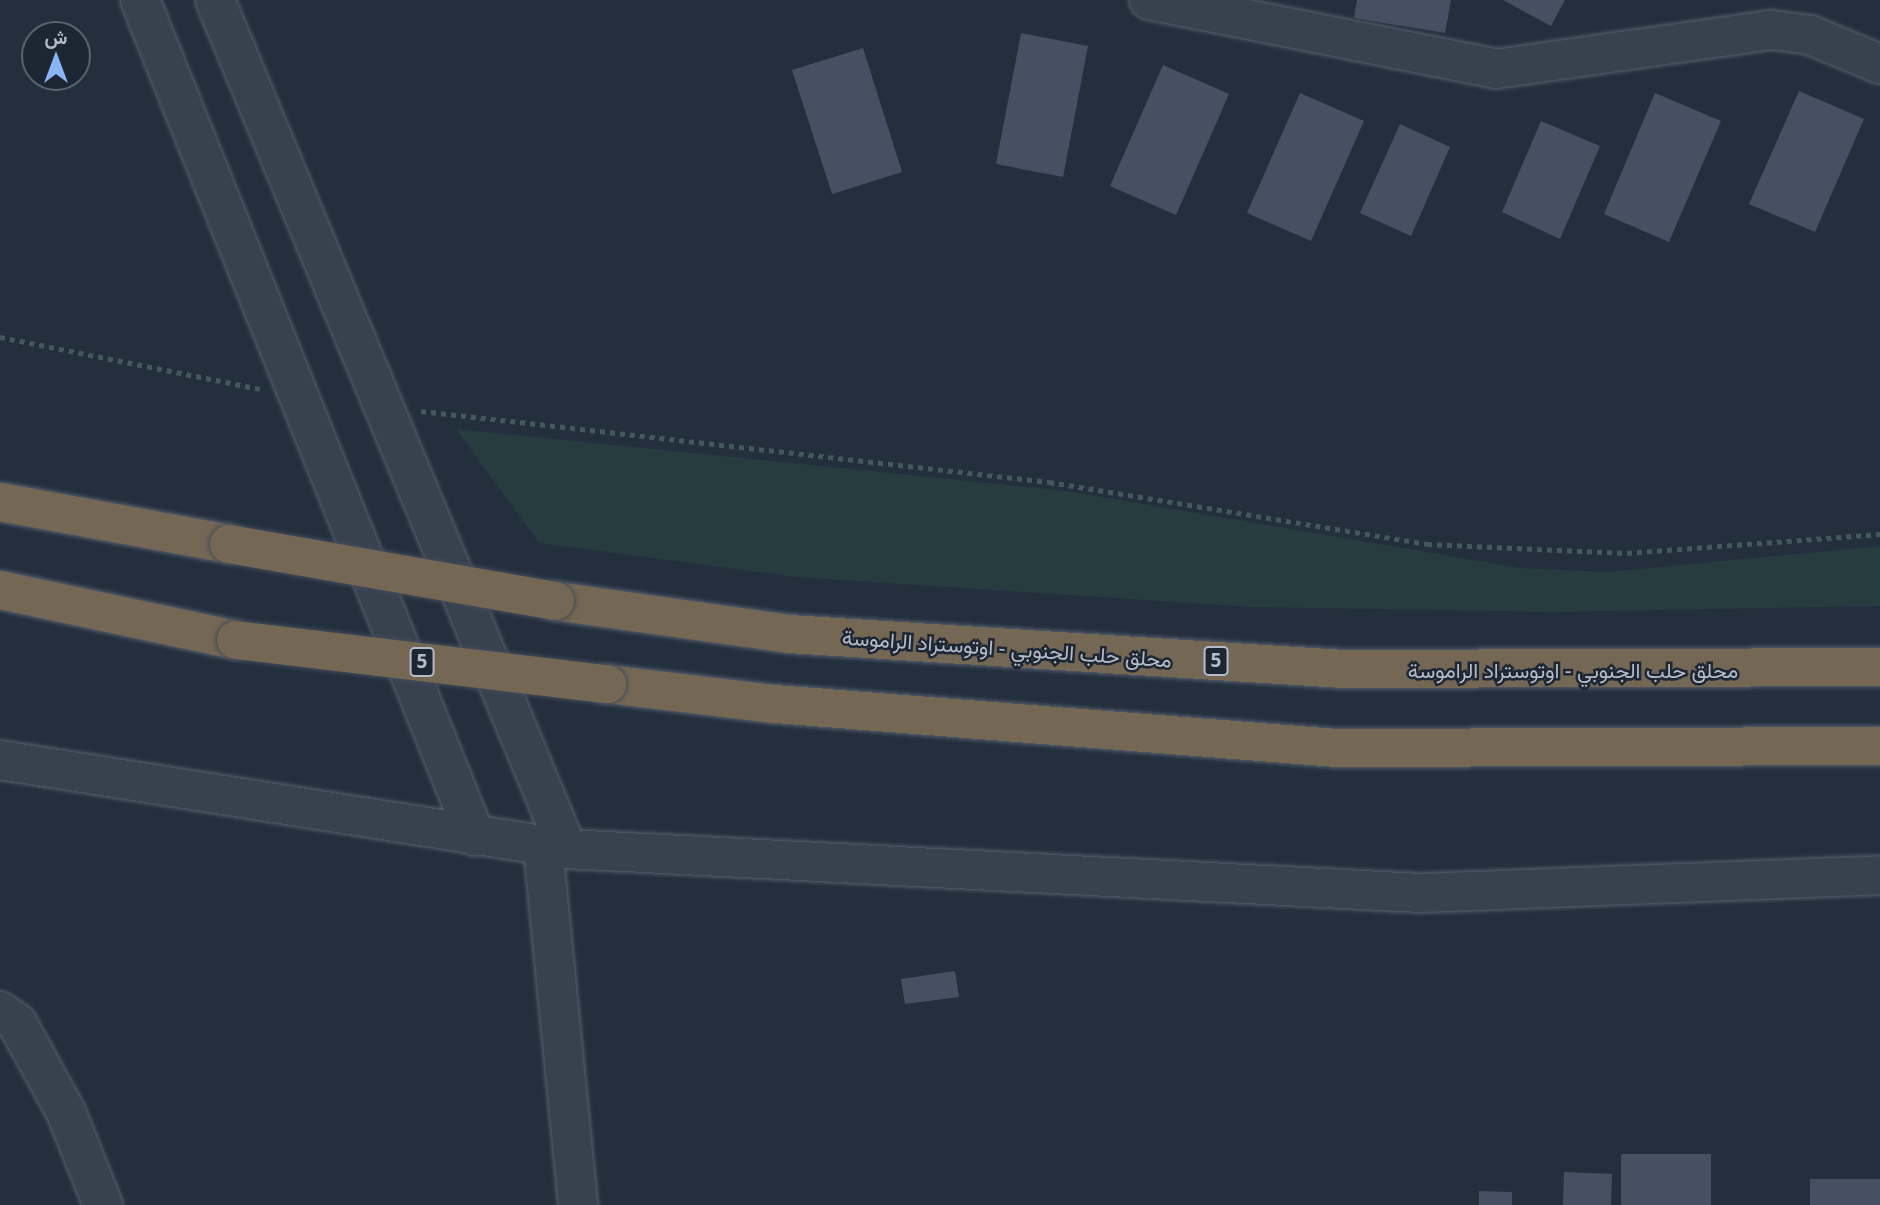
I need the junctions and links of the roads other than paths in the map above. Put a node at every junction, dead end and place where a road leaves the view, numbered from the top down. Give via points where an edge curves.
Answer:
1 (140, 0) edge
2 (215, 0) edge
3 (1149, 0) edge
4 (1880, 64) edge
5 (0, 502) edge
6 (0, 590) edge
7 (1880, 667) edge
8 (1880, 746) edge
9 (0, 760) edge
10 (475, 836) junction
11 (555, 848) junction
12 (1880, 875) edge
13 (0, 1011) edge
14 (103, 1205) edge
15 (578, 1205) edge

1 - 10 street
2 - 11 street
3 - 4 street via 1496,69 1772,30 1810,35
5 - 7 highway, محلق حلب الجنوبي - اوتوستراد الراموسة / 5, bridge via 555,601 789,634 1344,669
6 - 8 highway, 5, bridge via 236,640 775,705 1336,748
9 - 10 street
10 - 11 street
11 - 12 street via 1420,893
11 - 15 street
13 - 14 street via 17,1023 66,1112

